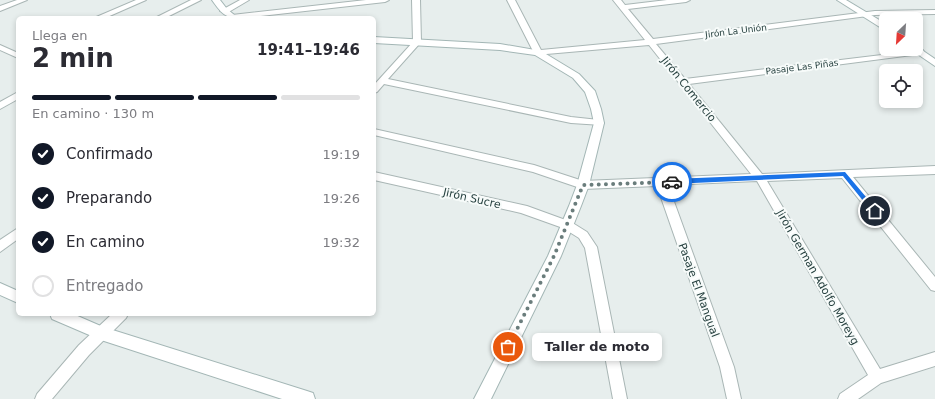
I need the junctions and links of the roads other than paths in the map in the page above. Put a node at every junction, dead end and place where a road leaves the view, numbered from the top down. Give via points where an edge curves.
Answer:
1 (23, 0) edge
2 (142, 0) edge
3 (197, 0) edge
4 (216, 0) edge
5 (246, 0) edge
6 (385, 0) edge
7 (416, 0) edge
8 (511, 0) edge
9 (617, 0) edge
10 (686, 0) edge
11 (841, 0) edge
12 (624, 7) junction
13 (0, 9) edge
14 (224, 11) junction
15 (935, 12) edge
16 (866, 15) junction
17 (103, 16) edge
18 (163, 16) edge
19 (232, 16) edge
20 (242, 16) edge
21 (879, 23) edge
22 (376, 40) edge
23 (417, 42) junction
24 (651, 42) junction
25 (0, 47) edge
26 (538, 53) junction
27 (16, 55) edge
28 (923, 55) edge
29 (880, 56) edge
30 (935, 63) edge
31 (383, 81) junction
32 (683, 82) junction
33 (376, 88) edge
34 (16, 96) edge
35 (0, 106) edge
36 (599, 123) junction
37 (376, 132) edge
38 (934, 171) edge
39 (845, 174) junction
40 (376, 176) edge
41 (760, 178) junction
42 (661, 182) junction
43 (583, 185) junction
44 (568, 226) junction
45 (16, 235) edge
46 (0, 247) edge
47 (935, 286) edge
48 (0, 289) edge
49 (16, 296) edge
50 (62, 316) edge
51 (119, 316) edge
52 (101, 333) junction
53 (935, 359) edge
54 (877, 377) junction
55 (42, 399) edge
56 (307, 399) edge
57 (482, 399) edge
58 (620, 399) edge
59 (734, 399) edge
60 (845, 399) edge

1 - 13 street
2 - 17 street
3 - 18 street
4 - 14 street
5 - 14 street
6 - 20 street
7 - 23 street
8 - 26 street
9 - 12 street, Jirón Comercio
10 - 12 street
11 - 16 street
12 - 24 street, Jirón Comercio
14 - 19 street
15 - 16 street, Jirón La Unión via 885,12
16 - 21 street
16 - 24 street, Jirón La Unión
22 - 23 street
23 - 26 street via 500,47
23 - 31 street
24 - 26 street, Jirón La Unión
24 - 32 street, Jirón Comercio
25 - 27 street
26 - 36 street via 576,76 590,91
28 - 30 street
29 - 32 street, Pasaje Las Piñas
31 - 33 street
31 - 36 street via 571,120
32 - 41 street, Jirón Comercio
34 - 35 street
36 - 43 street
37 - 43 street via 534,169
38 - 39 street
39 - 41 street
39 - 47 street
40 - 44 street, Jirón Sucre via 523,209
41 - 42 street
41 - 54 street, Jirón German Adolfo Moreyg
42 - 43 street
42 - 59 street, Pasaje El Mangual via 727,367
43 - 44 street
44 - 57 street
44 - 58 street, Jirón Sucre via 583,236 591,247
45 - 46 street
48 - 49 street
50 - 52 street
51 - 52 street
52 - 55 street
52 - 56 street
53 - 54 street
54 - 60 street

